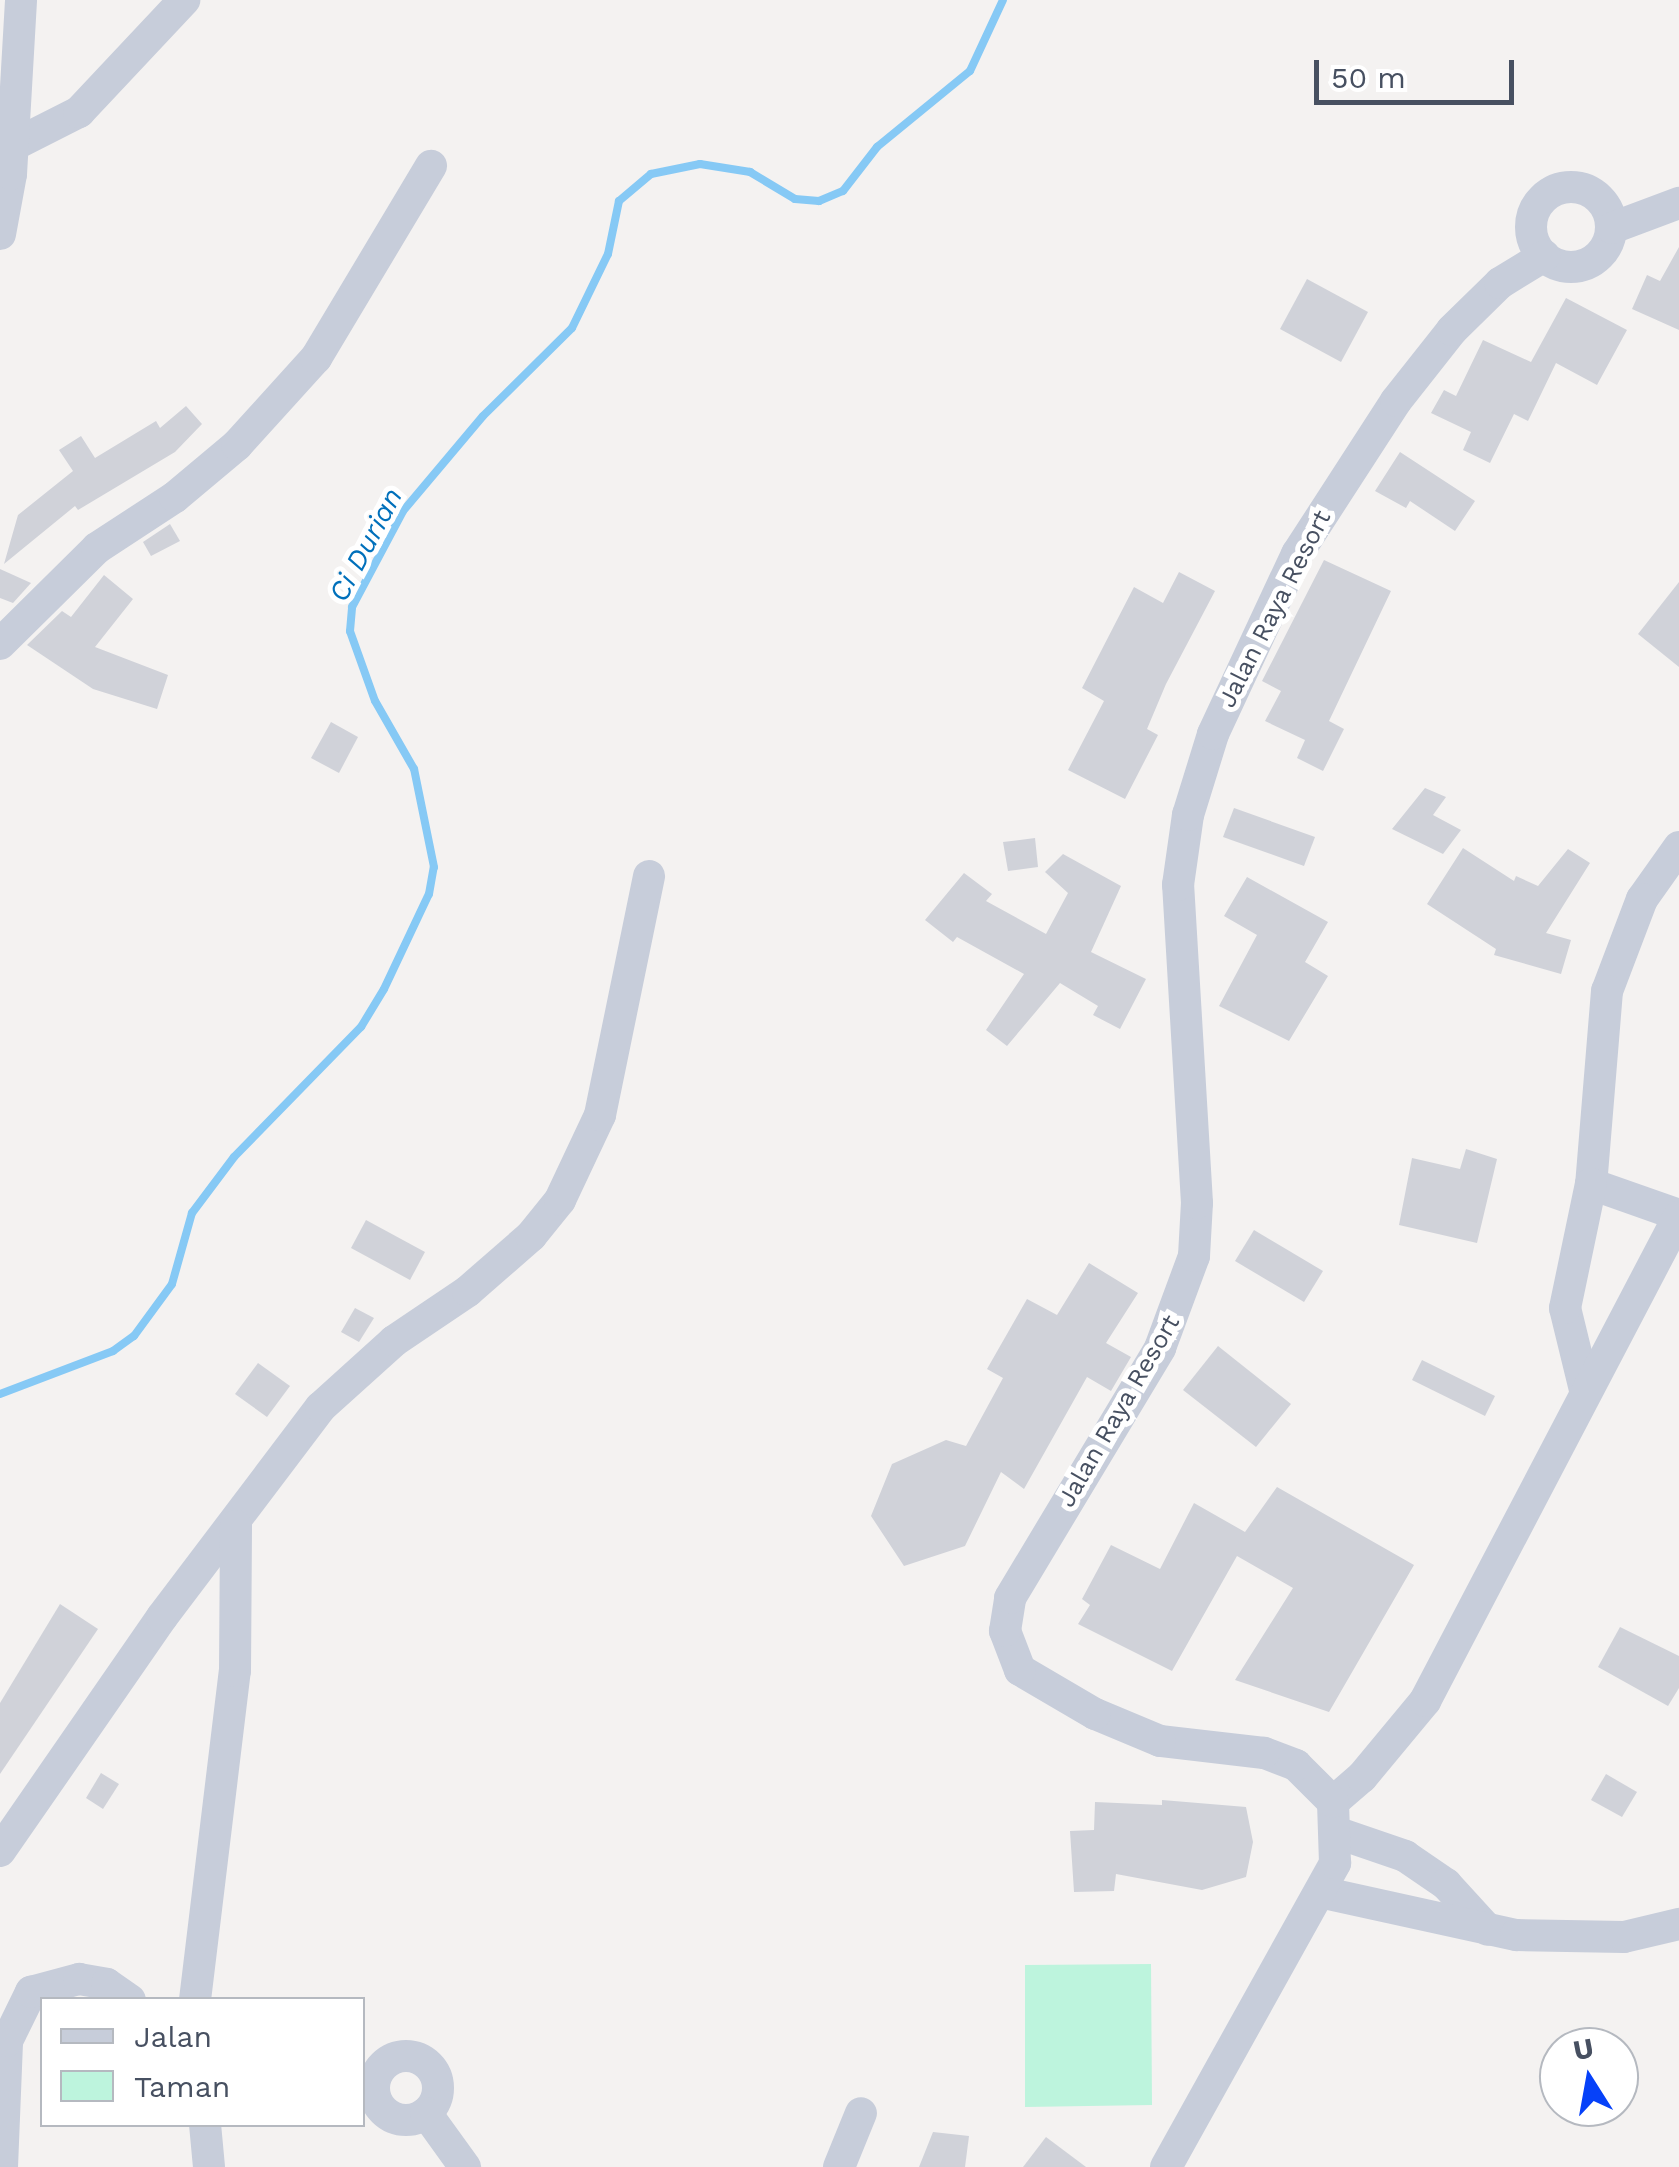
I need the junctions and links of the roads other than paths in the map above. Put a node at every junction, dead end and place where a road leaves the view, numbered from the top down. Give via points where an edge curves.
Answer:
1 (21, 0) edge
2 (184, 0) edge
3 (6, 150) edge
4 (431, 166) dead end
5 (1679, 203) edge
6 (1612, 228) junction
7 (0, 234) edge
8 (1544, 256) junction
9 (0, 644) edge
10 (1679, 846) edge
11 (649, 876) dead end
12 (1591, 1184) junction
13 (1679, 1216) edge
14 (1585, 1390) junction
15 (236, 1526) junction
16 (1335, 1817) junction
17 (0, 1851) edge
18 (1320, 1892) junction
19 (1679, 1924) edge
20 (1488, 1930) junction
21 (126, 1997) edge
22 (195, 1997) edge
23 (8, 2008) edge
24 (426, 2113) dead end
25 (862, 2113) dead end
26 (205, 2127) edge
27 (2, 2167) edge
28 (209, 2167) edge
29 (465, 2167) edge
30 (840, 2167) edge
31 (1166, 2167) edge

1 - 3 street
2 - 3 street via 80,112
3 - 7 street
4 - 9 street via 316,358 237,444 175,498 98,548
5 - 6 street
6 - 8 street via 1592,262 1566,267
6 - 8 street via 1594,194 1556,190 1532,218
8 - 16 street, Jalan Raya Resort via 1500,282 1396,402 1297,554 1213,734 1188,814 1178,885 1197,1203 1194,1256 1160,1348 1010,1598 1005,1631 1020,1670 1095,1714 1160,1741 1264,1753 1296,1764
10 - 12 street via 1642,899 1608,991
11 - 15 street via 600,1115 560,1200 531,1236 468,1291 346,1380
12 - 13 street
12 - 14 street via 1566,1308
13 - 14 street
14 - 16 street via 1501,1566 1425,1701
15 - 17 street via 162,1617
15 - 22 street via 234,1672
16 - 18 street via 1335,1863
16 - 20 street via 1446,1884
18 - 20 street
18 - 31 street
19 - 20 street via 1624,1937
21 - 23 street via 107,1984 78,1979 31,1992
23 - 27 street
24 - 29 street
25 - 30 street
26 - 28 street

